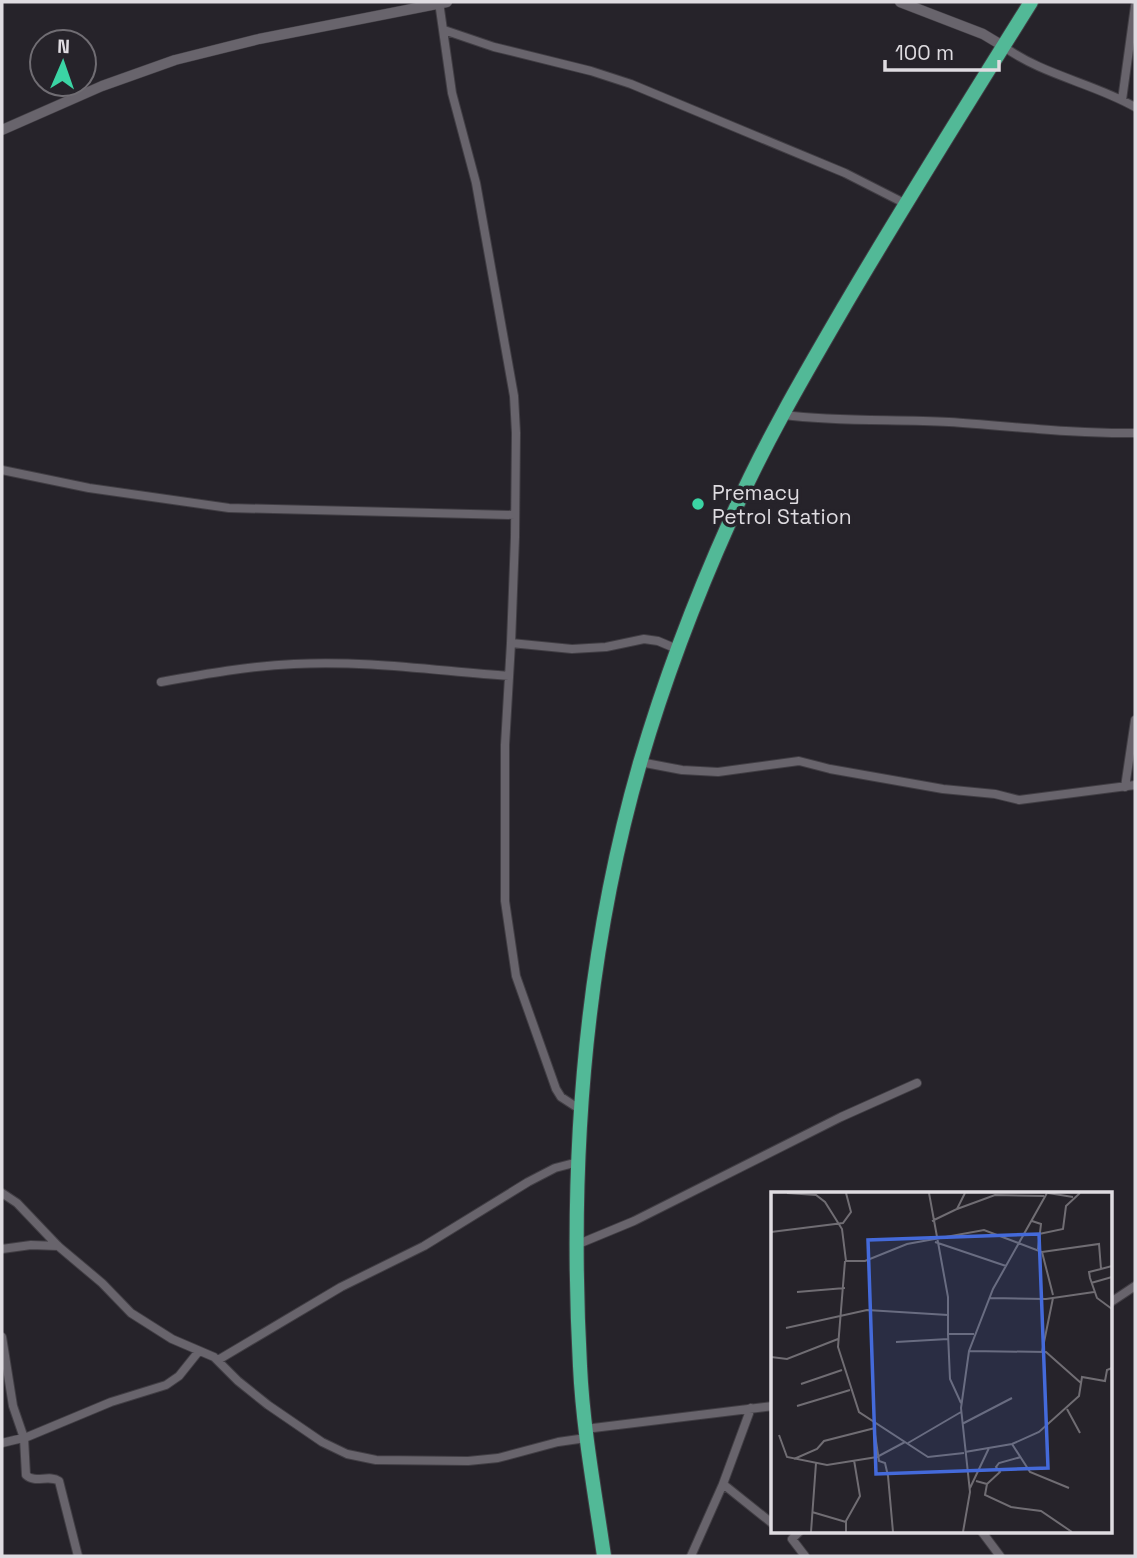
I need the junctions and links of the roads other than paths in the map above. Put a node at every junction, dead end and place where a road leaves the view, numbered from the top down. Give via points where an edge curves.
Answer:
1 (442, 2) edge
2 (900, 2) edge
3 (1031, 2) edge
4 (1135, 6) edge
5 (444, 30) junction
6 (1003, 46) junction
7 (1122, 100) junction
8 (1135, 107) edge
9 (2, 130) edge
10 (906, 204) junction
11 (783, 415) junction
12 (1135, 433) edge
13 (2, 470) edge
14 (515, 515) junction
15 (511, 643) junction
16 (677, 649) junction
17 (509, 676) junction
18 (161, 682) dead end
19 (1135, 720) edge
20 (640, 762) junction
21 (1135, 785) edge
22 (1125, 787) junction
23 (916, 1083) dead end
24 (581, 1110) junction
25 (578, 1162) junction
26 (2, 1193) edge
27 (576, 1245) junction
28 (58, 1246) junction
29 (2, 1249) edge
30 (1135, 1286) edge
31 (1112, 1302) edge
32 (2, 1337) edge
33 (199, 1351) junction
34 (218, 1360) junction
35 (771, 1406) edge
36 (751, 1408) junction
37 (586, 1433) junction
38 (24, 1438) junction
39 (2, 1443) edge
40 (723, 1484) junction
41 (771, 1522) edge
42 (786, 1534) edge
43 (797, 1534) edge
44 (984, 1534) edge
45 (792, 1539) junction
46 (78, 1556) edge
47 (604, 1556) edge
48 (691, 1556) edge
49 (805, 1556) edge
50 (1000, 1556) edge

1 - 5 street
1 - 9 street via 169,62
2 - 6 street
3 - 6 highway
4 - 7 street
5 - 10 street via 631,84 852,176
5 - 14 street via 452,93 476,183 511,373
6 - 7 street via 1025,60
6 - 10 highway
7 - 8 street
10 - 11 highway
11 - 12 street
11 - 16 highway via 731,518
13 - 14 street via 89,488 245,509
14 - 15 street
15 - 16 street via 572,649 644,639
15 - 17 street
16 - 20 highway
17 - 18 street via 314,663 256,666
17 - 24 street via 504,872 516,976 556,1089
19 - 22 street
20 - 22 street via 718,772 799,761 1019,800
20 - 24 highway via 601,941
21 - 22 street
23 - 27 street
24 - 25 highway
25 - 27 highway
25 - 34 street via 528,1182 424,1246 341,1287
26 - 28 street
27 - 37 highway
28 - 29 street
28 - 33 street via 131,1313
30 - 31 street
32 - 38 street via 13,1406
33 - 34 street
33 - 38 street via 166,1385
34 - 37 street via 268,1405 331,1447 362,1459 483,1460
35 - 36 street
36 - 37 street
36 - 40 street
37 - 47 highway
38 - 39 street
38 - 46 street via 28,1478 55,1478 62,1485
40 - 41 street
40 - 48 street
42 - 45 street
43 - 45 street
44 - 50 street
45 - 49 street

